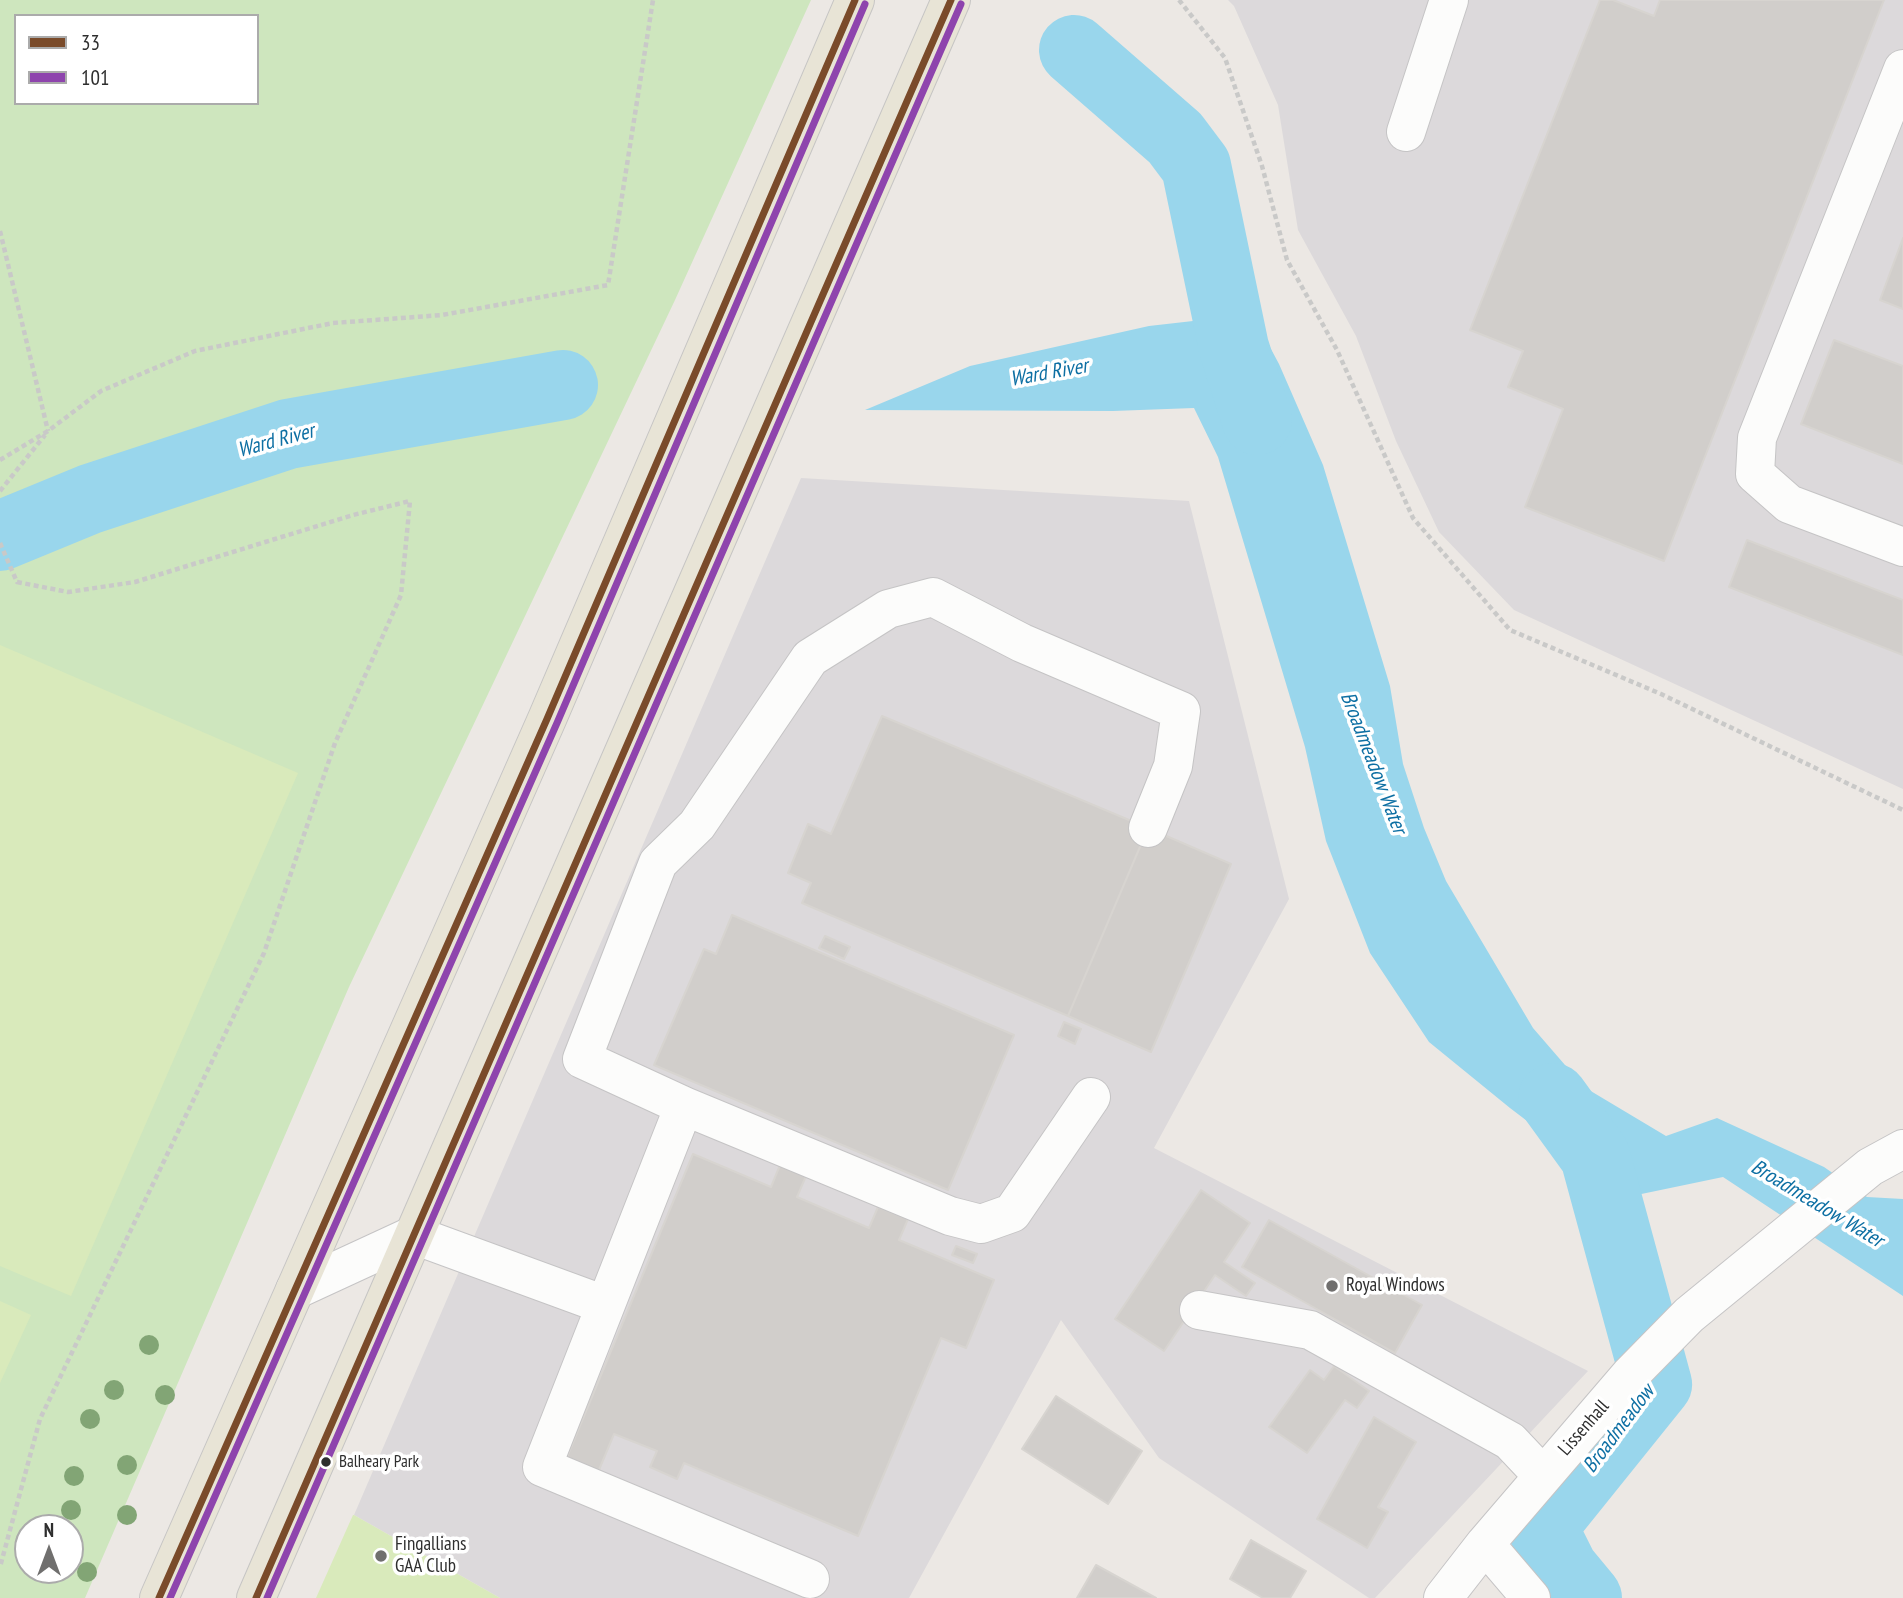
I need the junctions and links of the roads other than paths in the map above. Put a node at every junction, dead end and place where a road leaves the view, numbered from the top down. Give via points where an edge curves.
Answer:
1 (855, 0) edge
2 (951, 0) edge
3 (1450, 0) edge
4 (1903, 69) edge
5 (1406, 132) dead end
6 (1903, 547) edge
7 (1148, 828) dead end
8 (1091, 1097) dead end
9 (684, 1106) junction
10 (1903, 1149) edge
11 (414, 1235) junction
12 (295, 1290) junction
13 (605, 1305) junction
14 (1199, 1310) dead end
15 (1543, 1476) junction
16 (1485, 1544) junction
17 (810, 1579) dead end
18 (159, 1598) edge
19 (256, 1598) edge
20 (1443, 1598) edge
21 (1531, 1598) edge

1 - 12 main road
2 - 11 main road
3 - 5 street
4 - 6 street via 1757,438 1755,474 1789,504
7 - 9 street via 1173,766 1181,711 1021,643 933,597 888,609 810,658 697,825 658,863 582,1059
8 - 9 street via 1012,1213 981,1224 950,1216
9 - 13 street
10 - 15 street, Lissenhall via 1870,1167 1689,1315
11 - 12 street
11 - 13 street
11 - 19 main road
12 - 18 main road
13 - 17 street via 542,1467
14 - 15 street via 1310,1330 1510,1441
15 - 16 street, Lissenhall
16 - 20 street, Lissenhall
16 - 21 street

